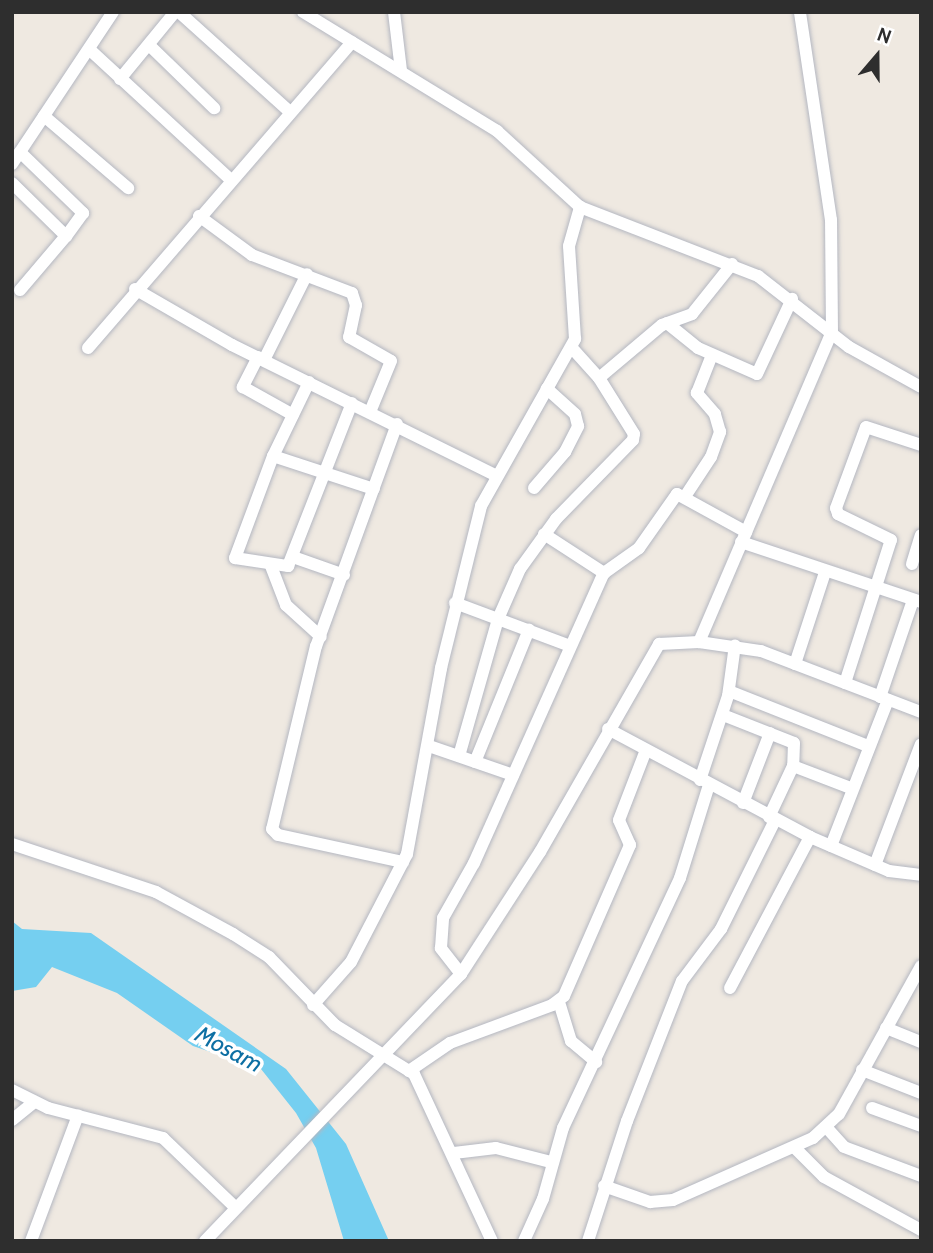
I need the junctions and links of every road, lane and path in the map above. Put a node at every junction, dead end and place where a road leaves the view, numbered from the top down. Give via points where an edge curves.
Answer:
1 (113, 12) edge
2 (177, 12) edge
3 (303, 12) edge
4 (394, 12) edge
5 (800, 12) edge
6 (352, 42) junction
7 (149, 45) junction
8 (89, 49) junction
9 (401, 71) junction
10 (120, 79) junction
11 (214, 108) dead end
12 (290, 112) junction
13 (44, 116) junction
14 (20, 152) junction
15 (12, 164) edge
16 (231, 180) junction
17 (12, 183) edge
18 (128, 188) dead end
19 (579, 207) junction
20 (199, 216) junction
21 (66, 236) junction
22 (732, 264) junction
23 (307, 274) junction
24 (135, 289) junction
25 (20, 290) dead end
26 (792, 299) junction
27 (667, 323) junction
28 (832, 332) junction
29 (88, 348) dead end
30 (573, 349) junction
31 (712, 355) junction
32 (261, 358) junction
33 (599, 378) junction
34 (309, 382) junction
35 (921, 387) edge
36 (547, 389) junction
37 (352, 403) junction
38 (370, 412) junction
39 (293, 415) junction
40 (397, 424) junction
41 (921, 445) edge
42 (273, 457) junction
43 (325, 473) junction
44 (495, 475) junction
45 (534, 488) dead end
46 (374, 489) junction
47 (686, 495) junction
48 (544, 534) junction
49 (921, 535) edge
50 (743, 537) junction
51 (293, 557) junction
52 (912, 564) dead end
53 (271, 566) junction
54 (825, 572) junction
55 (604, 573) junction
56 (344, 575) junction
57 (877, 589) junction
58 (917, 601) edge
59 (455, 603) junction
60 (498, 619) junction
61 (529, 630) junction
62 (321, 637) junction
63 (699, 642) junction
64 (735, 645) junction
65 (570, 646) junction
66 (795, 664) junction
67 (845, 683) junction
68 (729, 691) junction
69 (884, 698) junction
70 (921, 712) edge
71 (723, 715) junction
72 (608, 729) junction
73 (770, 733) junction
74 (921, 744) edge
75 (429, 746) junction
76 (868, 746) junction
77 (646, 750) junction
78 (459, 756) junction
79 (475, 762) junction
80 (793, 766) junction
81 (513, 775) junction
82 (704, 783) junction
83 (851, 788) junction
84 (743, 803) junction
85 (772, 818) junction
86 (810, 837) junction
87 (12, 844) edge
88 (831, 846) junction
89 (403, 862) junction
90 (874, 865) junction
91 (921, 875) edge
92 (921, 966) edge
93 (460, 974) junction
94 (730, 988) dead end
95 (915, 991) edge
96 (559, 1002) junction
97 (313, 1005) junction
98 (886, 1028) junction
99 (921, 1042) edge
100 (384, 1057) junction
101 (596, 1062) junction
102 (409, 1070) junction
103 (862, 1070) junction
104 (12, 1090) edge
105 (921, 1093) edge
106 (33, 1103) junction
107 (872, 1108) dead end
108 (78, 1115) junction
109 (12, 1120) edge
110 (921, 1126) edge
111 (827, 1128) junction
112 (794, 1147) junction
113 (454, 1153) junction
114 (551, 1162) junction
115 (921, 1176) edge
116 (604, 1186) junction
117 (234, 1206) junction
118 (921, 1230) edge
119 (31, 1241) edge
120 (205, 1241) edge
121 (492, 1241) edge
122 (524, 1241) edge
123 (588, 1241) edge

1 - 8 street
2 - 7 street
2 - 12 street
3 - 6 street
4 - 9 street
5 - 28 street via 831,219
6 - 9 street
6 - 12 street
7 - 10 street
7 - 11 street
8 - 10 street
8 - 13 street
9 - 19 street via 497,131
10 - 16 street
12 - 16 street
13 - 14 street
13 - 18 street
14 - 15 street
14 - 21 street via 83,212
16 - 20 street
17 - 21 street
19 - 22 street
19 - 30 street via 569,246 576,331
20 - 23 street via 242,250
20 - 24 street
21 - 25 street
22 - 26 street
22 - 27 street via 692,314
23 - 32 street
23 - 38 street via 352,293 356,305 349,337 391,361
24 - 29 street
24 - 32 street
26 - 28 street
26 - 31 street via 760,373
27 - 31 street
27 - 33 street
28 - 35 street via 849,348
28 - 50 street
30 - 33 street
30 - 36 street
31 - 47 street via 697,393 715,414 720,432 711,457
32 - 34 street
32 - 39 street via 243,387
33 - 48 street via 634,434 633,440
34 - 37 street
34 - 39 street
36 - 44 street
36 - 45 street via 575,414 578,426 565,453
37 - 38 street
37 - 43 street
38 - 40 street
39 - 42 street
40 - 44 street
40 - 46 street
41 - 57 street via 866,428 836,508 838,514 891,540
42 - 43 street
42 - 53 street via 235,558
43 - 46 street
43 - 51 street
44 - 59 street via 478,514
46 - 56 street
47 - 50 street
47 - 55 street via 677,494 639,548
48 - 55 street
48 - 60 street via 520,569
49 - 52 street
50 - 54 street
50 - 63 street
51 - 53 street via 288,566
51 - 56 street
53 - 62 street via 286,605
54 - 57 street
54 - 66 street
55 - 65 street
56 - 62 street
57 - 58 street
57 - 67 street
58 - 69 street
59 - 60 street
59 - 75 street
60 - 61 street
60 - 78 street
61 - 65 street
61 - 79 street
62 - 89 street via 274,833
63 - 64 street
63 - 72 street via 659,644
64 - 66 street
64 - 68 street
65 - 81 street
66 - 67 street
67 - 69 street
68 - 71 street
68 - 76 street
69 - 70 street
69 - 76 street
71 - 73 street
71 - 82 street
72 - 77 street
72 - 93 street via 540,852
73 - 80 street via 794,743
73 - 84 street
74 - 90 street
75 - 78 street
75 - 89 street via 416,821
76 - 83 street
77 - 82 street
77 - 96 street via 619,820 630,845
78 - 79 street
79 - 81 street
80 - 83 street
80 - 85 street
81 - 93 street via 440,931 441,948
82 - 84 street
82 - 101 street via 680,877
83 - 88 street
84 - 85 street
85 - 86 street
85 - 116 street via 721,929 682,981
86 - 88 street
86 - 94 street
87 - 97 street via 156,892 269,957
88 - 90 street
89 - 97 street via 351,962
90 - 91 street
92 - 95 street
93 - 100 street
95 - 98 street
96 - 101 street via 571,1041
96 - 102 street via 450,1043
97 - 100 street
98 - 99 street
98 - 103 street
100 - 102 street
100 - 117 street
101 - 114 street
102 - 113 street
103 - 105 street
103 - 111 street
104 - 106 street
106 - 108 street
106 - 109 street
107 - 110 street
108 - 117 street via 163,1138
108 - 119 street
111 - 112 street
111 - 115 street via 844,1147
112 - 116 street via 695,1192 657,1203
112 - 118 street via 824,1177
113 - 114 street via 496,1149
113 - 121 street
114 - 122 street via 543,1199
116 - 123 street
117 - 120 street

